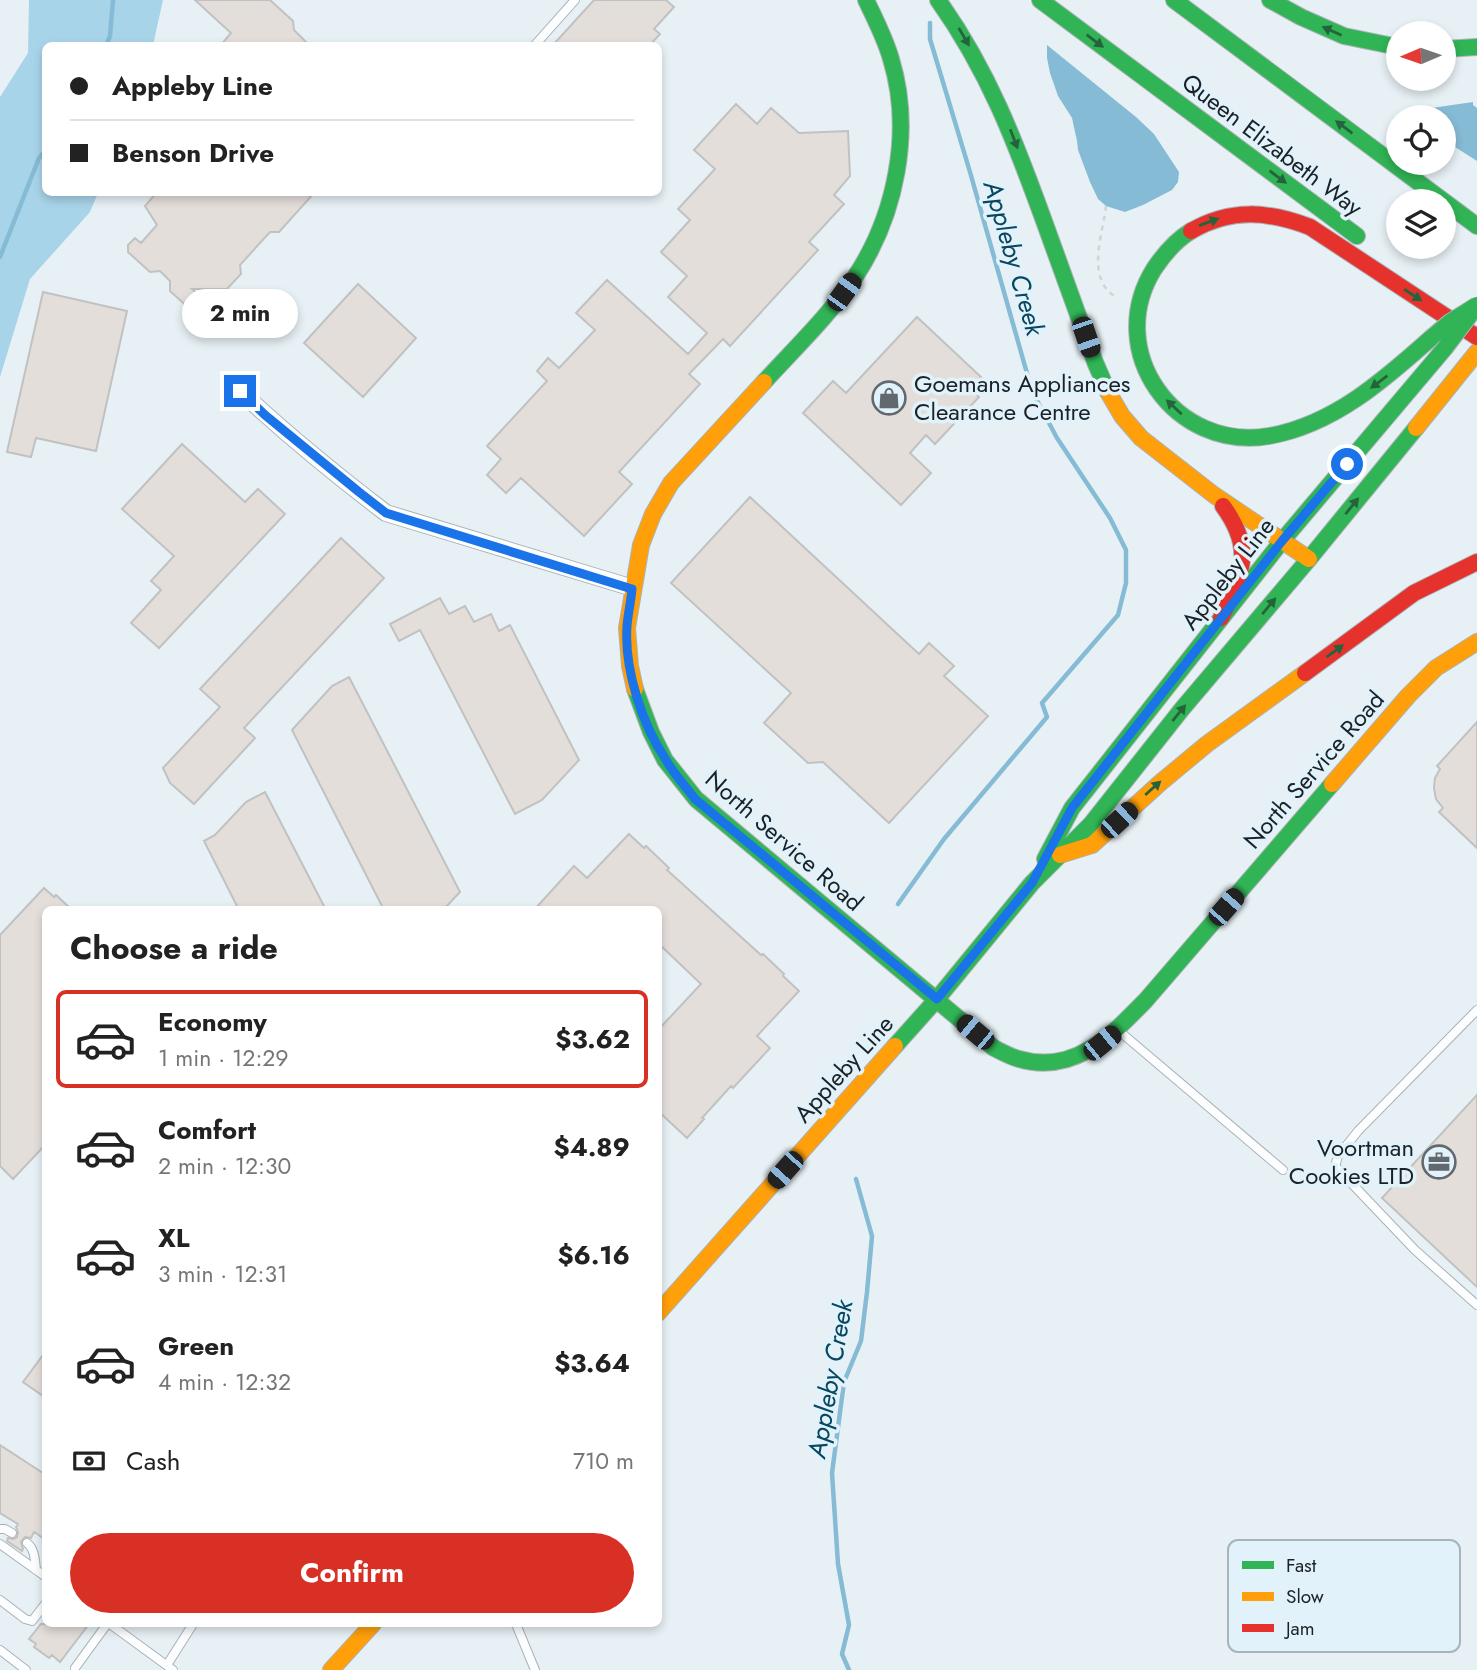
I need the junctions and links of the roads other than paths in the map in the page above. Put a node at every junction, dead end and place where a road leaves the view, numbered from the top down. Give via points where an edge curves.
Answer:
1 (575, 0) edge
2 (866, 0) edge
3 (938, 0) edge
4 (1041, 0) edge
5 (1174, 0) edge
6 (1270, 0) edge
7 (538, 42) edge
8 (1386, 45) edge
9 (1477, 47) edge
10 (1456, 48) edge
11 (1369, 146) junction
12 (1386, 154) edge
13 (1431, 175) edge
14 (1453, 189) edge
15 (1477, 226) edge
16 (1365, 242) dead end
17 (1387, 259) dead end
18 (1477, 305) edge
19 (1477, 326) edge
20 (1477, 337) edge
21 (1472, 358) edge
22 (240, 391) dead end
23 (1214, 495) junction
24 (1282, 541) junction
25 (1309, 559) junction
26 (1477, 562) edge
27 (632, 589) junction
28 (1221, 618) junction
29 (1477, 642) edge
30 (1060, 855) junction
31 (1032, 883) junction
32 (937, 999) junction
33 (1477, 1010) edge
34 (1118, 1030) junction
35 (1283, 1170) dead end
36 (1477, 1305) edge
37 (662, 1308) edge
38 (0, 1529) edge
39 (12, 1533) dead end
40 (27, 1543) dead end
41 (0, 1544) edge
42 (36, 1570) junction
43 (42, 1574) edge
44 (0, 1600) edge
45 (42, 1608) edge
46 (106, 1627) edge
47 (112, 1627) edge
48 (190, 1627) edge
49 (370, 1627) edge
50 (517, 1627) edge
51 (0, 1650) edge
52 (170, 1667) edge
53 (75, 1668) dead end
54 (26, 1670) edge
55 (331, 1670) edge
56 (535, 1670) edge

1 - 7 lane
2 - 27 main road, North Service Road via 894,66 900,104 899,156 884,219 856,276 832,308 671,483 641,545
3 -> 23 main road via 987,76 1006,117 1107,390 1141,438
4 -> 16 main road, Queen Elizabeth Way
11 -> 5 main road
8 -> 6 main road via 1344,36
9 - 10 main road
11 - 12 main road
11 - 15 main road
13 - 14 main road
17 - 19 main road
18 -> 20 main road, bridge via 1450,322 1401,365 1324,418 1246,438 1226,437 1200,427 1161,395 1141,359 1136,318 1147,280 1182,236 1213,219 1270,215 1310,227
18 - 24 main road, Appleby Line, bridge
25 -> 21 main road, Appleby Line
22 - 27 street via 386,513
23 - 24 main road
23 - 28 main road via 1233,518 1244,553 1237,587
24 - 25 main road
24 - 28 main road, Appleby Line
30 -> 25 main road, Appleby Line via 1091,824
30 -> 26 main road via 1091,845 1207,744 1415,593
27 - 32 main road, North Service Road via 627,628 630,666 638,699 665,760 695,799
28 - 31 main road, Appleby Line via 1072,808
29 - 34 main road, North Service Road via 1436,668 1408,696
30 - 31 main road, Appleby Line
31 - 32 main road, Appleby Line
32 - 34 main road, North Service Road via 994,1048 1030,1063 1048,1064 1085,1054
32 - 37 main road, Appleby Line
33 - 36 lane via 1358,1131 1335,1166 1415,1250
34 - 35 lane
38 - 39 lane
40 - 42 lane
41 - 42 lane
42 - 43 lane
44 - 45 lane via 32,1621
46 - 53 lane
47 - 52 lane
48 - 52 lane
49 - 55 main road
50 - 56 lane
51 - 54 lane

